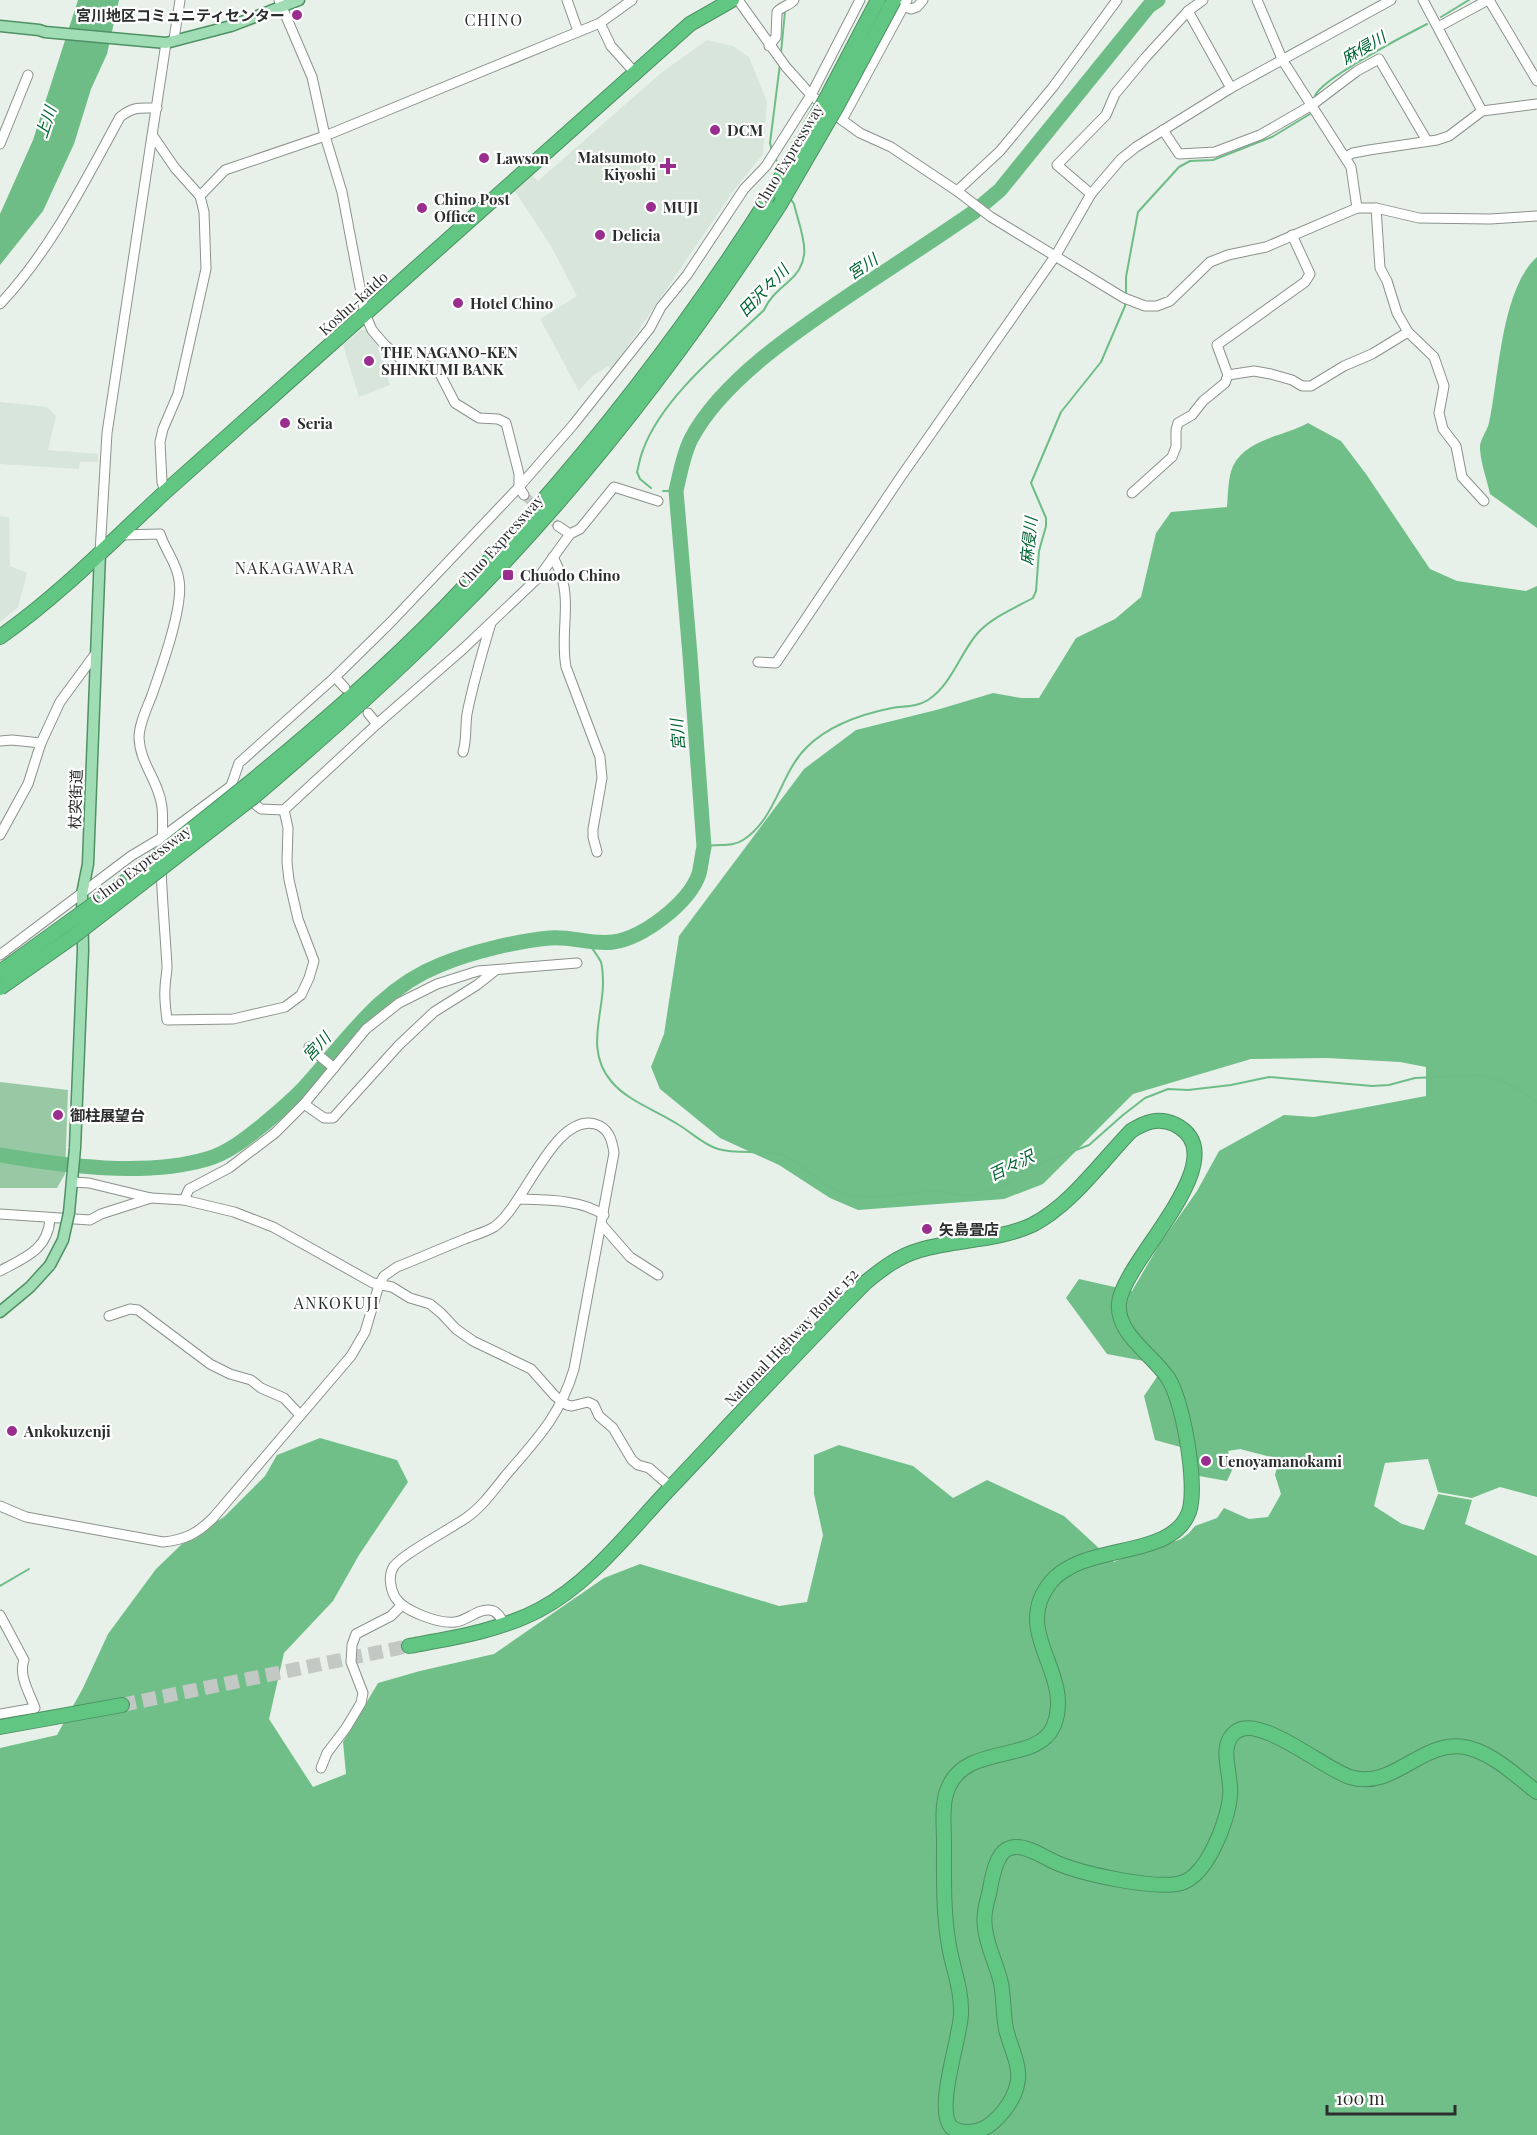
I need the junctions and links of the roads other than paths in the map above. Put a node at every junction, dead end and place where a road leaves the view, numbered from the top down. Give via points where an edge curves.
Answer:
1 (180, 0) edge
2 (299, 0) edge
3 (567, 0) edge
4 (632, 0) edge
5 (732, 0) edge
6 (738, 0) edge
7 (860, 0) edge
8 (878, 0) edge
9 (923, 0) edge
10 (1118, 0) edge
11 (1203, 0) edge
12 (1391, 0) edge
13 (1423, 0) edge
14 (1488, 0) edge
15 (1259, 1) edge
16 (899, 2) edge
17 (281, 4) edge
18 (788, 4) edge
19 (1188, 11) junction
20 (600, 22) junction
21 (0, 26) edge
22 (1438, 27) junction
23 (578, 31) junction
24 (170, 41) junction
25 (769, 46) junction
26 (1283, 61) junction
27 (636, 74) junction
28 (28, 75) dead end
29 (1537, 81) edge
30 (1231, 88) junction
31 (811, 95) junction
32 (1537, 104) edge
33 (1312, 105) junction
34 (157, 108) junction
35 (1482, 111) junction
36 (842, 120) junction
37 (1163, 130) junction
38 (153, 136) junction
39 (325, 136) junction
40 (1427, 141) junction
41 (0, 144) edge
42 (1345, 158) junction
43 (958, 192) junction
44 (1091, 194) junction
45 (200, 196) junction
46 (1357, 208) junction
47 (1376, 208) junction
48 (1537, 216) edge
49 (1292, 235) junction
50 (1056, 255) junction
51 (0, 304) edge
52 (365, 314) junction
53 (1408, 332) junction
54 (1228, 375) junction
55 (521, 491) junction
56 (165, 492) junction
57 (1132, 493) dead end
58 (658, 501) dead end
59 (1484, 501) dead end
60 (558, 526) tunnel mouth
61 (570, 534) junction
62 (119, 535) junction
63 (100, 553) junction
64 (553, 557) junction
65 (492, 621) junction
66 (0, 637) edge
67 (96, 653) junction
68 (758, 662) dead end
69 (335, 677) junction
70 (345, 688) dead end
71 (368, 713) dead end
72 (377, 724) junction
73 (0, 741) edge
74 (41, 743) junction
75 (463, 752) dead end
76 (231, 786) junction
77 (252, 790) junction
78 (284, 810) junction
79 (0, 836) edge
80 (160, 838) junction
81 (597, 852) dead end
82 (82, 894) junction
83 (0, 956) edge
84 (577, 963) dead end
85 (496, 970) junction
86 (0, 972) edge
87 (0, 988) edge
88 (310, 1048) dead end
89 (332, 1067) junction
90 (304, 1104) junction
91 (73, 1179) junction
92 (151, 1198) junction
93 (518, 1199) junction
94 (184, 1200) junction
95 (0, 1214) edge
96 (604, 1215) junction
97 (50, 1219) junction
98 (602, 1226) junction
99 (0, 1271) edge
100 (658, 1275) dead end
101 (379, 1285) junction
102 (0, 1312) edge
103 (109, 1316) dead end
104 (563, 1401) junction
105 (300, 1415) junction
106 (671, 1487) junction
107 (0, 1506) edge
108 (401, 1606) junction
109 (0, 1615) edge
110 (504, 1624) junction
111 (409, 1646) tunnel mouth
112 (122, 1705) tunnel mouth
113 (0, 1714) edge
114 (0, 1727) edge
115 (321, 1768) dead end
116 (1537, 1792) edge

1 - 24 street
2 - 17 main road
3 - 23 street
4 - 20 street
5 - 27 highway, Koshu-kaido via 690,24
6 - 25 street
7 - 31 street
8 - 77 highway, Chuo Expressway, bridge via 773,191 646,376 533,513 446,606
9 - 16 street via 911,9
10 - 43 street via 1000,151
11 - 19 street
12 - 26 street
13 - 22 street
14 - 22 street
14 - 29 street
15 - 26 street
16 - 36 street
16 - 77 highway, Chuo Expressway, bridge via 779,206 649,392 541,521 408,660 336,726
17 - 24 main road via 231,26
17 - 39 street via 312,77
18 - 25 street via 777,12 776,37
19 - 30 street
19 - 44 street via 1115,94 1106,115 1057,165
20 - 23 street
20 - 27 street via 611,46
21 - 24 main road
22 - 35 street
23 - 39 street
24 - 34 street
25 - 31 street
26 - 30 street
26 - 33 street
27 - 52 highway, Koshu-kaido
28 - 41 street
30 - 37 street
31 - 36 street
31 - 55 street via 770,160 744,189 650,328
32 - 35 street
33 - 37 street via 1260,135 1215,152 1179,154
33 - 40 street via 1379,59
33 - 42 street
34 - 38 street
34 - 51 street via 130,109 120,117 75,199 37,258
35 - 40 street via 1449,136
36 - 43 street
37 - 44 street via 1121,159
38 - 45 street
38 - 63 street via 107,433
39 - 45 street via 225,170
39 - 52 street via 342,192
40 - 42 street via 1353,153
42 - 46 street
43 - 50 street
44 - 50 street
45 - 56 street via 206,269 178,394 160,442
46 - 47 street
46 - 49 street
47 - 48 street via 1419,218
47 - 53 street via 1380,268 1396,313
49 - 50 street via 1266,247 1210,262 1170,302 1157,306 1128,299
49 - 54 street via 1310,274 1285,298 1217,345
50 - 68 street via 776,663
52 - 55 street via 372,330 402,360 420,362 439,372 456,403 479,418 506,423
52 - 56 highway, Koshu-kaido
53 - 54 street via 1311,386 1254,371
53 - 59 street via 1434,357 1444,386 1439,413 1443,429 1456,446 1462,477
54 - 57 street via 1225,383 1192,415 1178,423 1172,457
55 - 69 street
56 - 62 highway, Koshu-kaido
58 - 61 street via 614,487 580,529
60 - 61 street
61 - 64 street
62 - 63 highway, Koshu-kaido
62 - 80 street via 160,534 180,582 166,651 140,730 140,754 162,803
63 - 66 highway, Koshu-kaido
63 - 67 main road, 杖突街道
64 - 65 street via 539,577
64 - 81 street via 562,576 566,667 602,770 593,829
65 - 72 street
65 - 75 street via 466,718
67 - 74 street via 60,702
67 - 82 main road, 杖突街道 via 87,864
69 - 70 street
69 - 76 street via 239,763
71 - 72 street
72 - 78 street
73 - 74 street
74 - 79 street via 28,784
76 - 78 street via 261,809
76 - 80 street
77 - 86 highway, Chuo Expressway, bridge
77 - 87 highway, Chuo Expressway, bridge via 74,936
78 - 80 street via 289,880 314,961 301,995 285,1007 233,1018 167,1020
80 - 82 street
82 - 83 street
82 - 91 main road, 杖突街道
84 - 85 street
85 - 89 street via 478,971 437,984 399,1003 366,1029
85 - 90 street via 434,1012 333,1118 324,1118
88 - 89 street
89 - 90 street
90 - 94 street via 248,1155 189,1189
91 - 92 street
91 - 102 main road, 杖突街道, bridge via 63,1240 50,1265
92 - 94 street
92 - 97 street via 90,1220
93 - 96 street via 581,1205
93 - 96 street via 564,1134 576,1126 592,1124 610,1135 614,1152
93 - 101 street via 493,1228 397,1267
94 - 101 street via 234,1212 273,1227
95 - 97 street
96 - 98 street
97 - 99 street via 49,1229 34,1254
98 - 100 street via 630,1257
98 - 104 street via 574,1369
101 - 104 street via 437,1308 473,1341 531,1369
101 - 105 street via 361,1342
103 - 105 street via 138,1310 210,1364 284,1398
104 - 106 street via 572,1406 588,1402 594,1405 632,1460 649,1468
104 - 108 street via 547,1429 479,1507 393,1568 392,1588
105 - 107 street via 213,1518 200,1531 177,1541 143,1539 26,1517
106 - 110 highway, National Highway Route 152 via 585,1578 548,1605
106 - 116 highway, National Highway Route 152 via 866,1282 892,1262 918,1250 1003,1234 1033,1224 1068,1198 1142,1124 1169,1122 1193,1142 1195,1155 1188,1183 1128,1276 1119,1303 1119,1317 1126,1332 1158,1365 1174,1389 1191,1469 1190,1510 1185,1522 1169,1536 1079,1561 1048,1586 1039,1604 1036,1626 1056,1680 1056,1721 1036,1745 990,1755 965,1769 953,1778 946,1795 944,1890 949,1947 962,2013 945,2114 953,2129 960,2132 981,2131 993,2122 1011,2100 1017,2085 1018,2071 1005,2024 1001,1983 985,1928 997,1862 1008,1848 1029,1849 1093,1876 1176,1885 1189,1881 1206,1863 1230,1800 1226,1752 1229,1740 1237,1730 1246,1727 1257,1728 1346,1776 1363,1780 1383,1778 1437,1749 1471,1749 1494,1760
108 - 110 street via 444,1622 456,1622 488,1609 499,1615
108 - 115 street via 391,1616 356,1634 351,1662 363,1693 361,1703
109 - 113 street via 24,1660 23,1677 35,1708
110 - 111 highway, National Highway Route 152
112 - 114 highway

